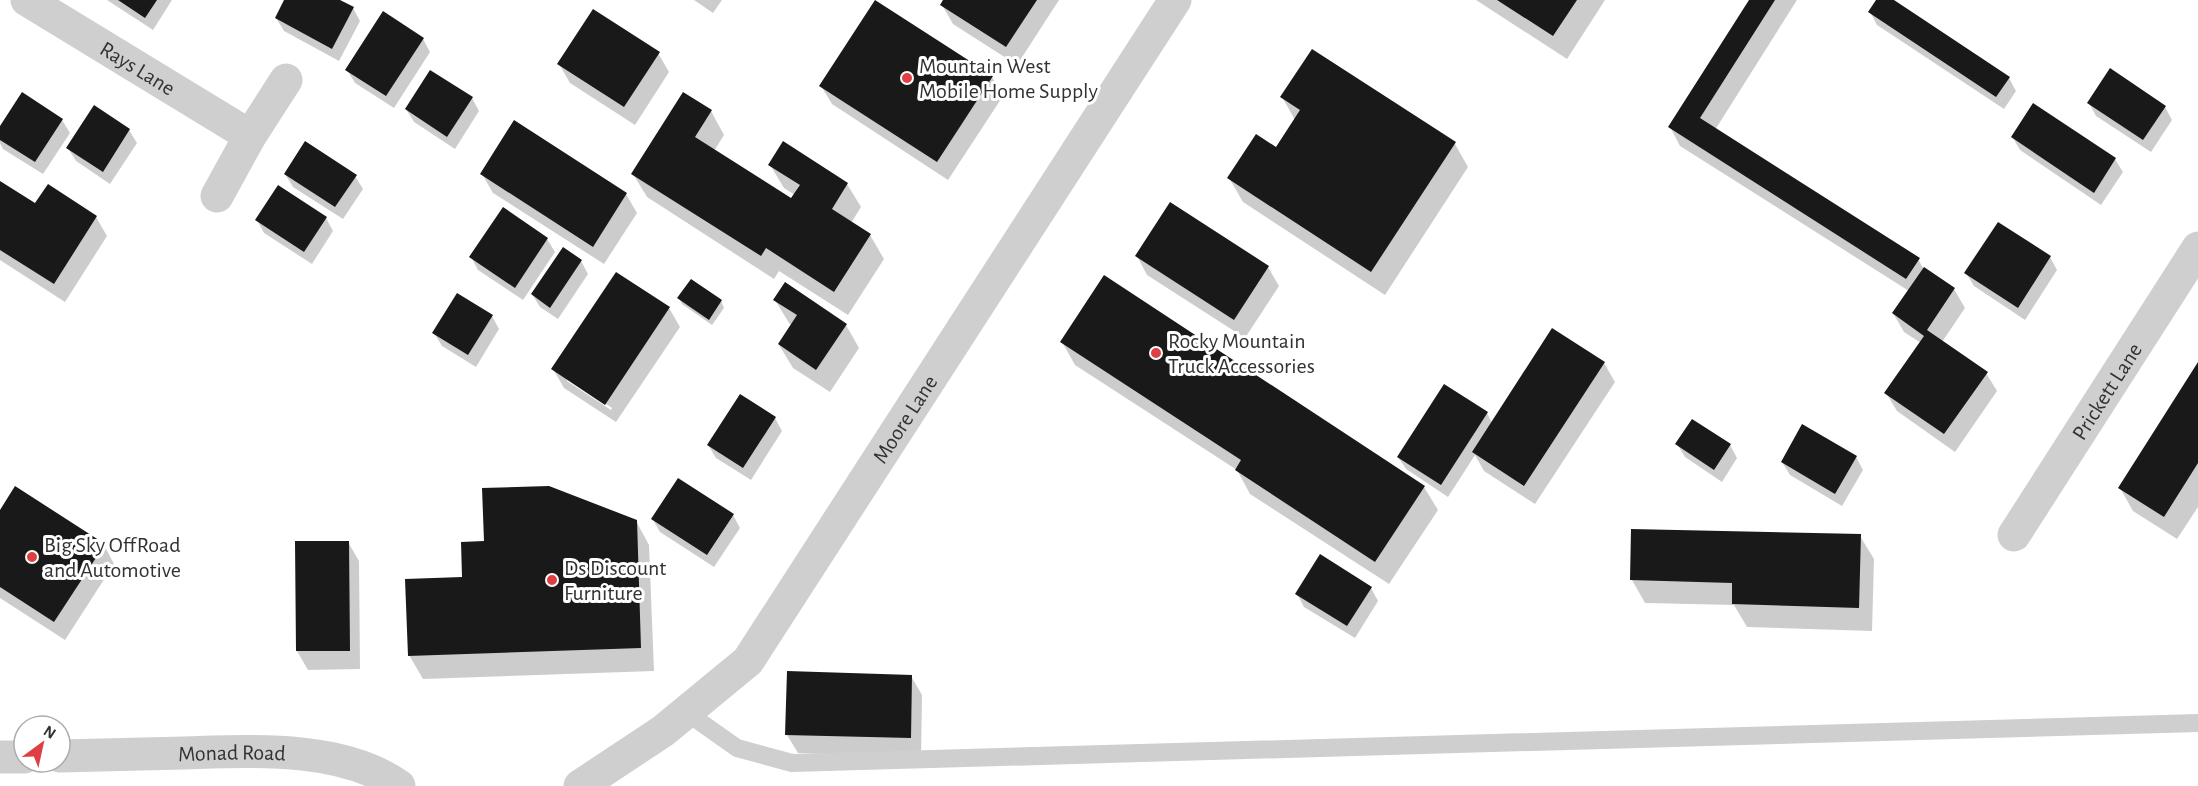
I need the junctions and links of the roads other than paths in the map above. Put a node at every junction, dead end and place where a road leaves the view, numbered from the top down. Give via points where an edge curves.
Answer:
1 (27, 0) edge
2 (1175, 0) edge
3 (286, 80) dead end
4 (250, 136) junction
5 (217, 196) dead end
6 (2198, 248) edge
7 (2014, 535) dead end
8 (686, 712) junction
9 (2198, 723) edge
10 (72, 756) edge
11 (399, 786) edge
12 (580, 786) edge

1 - 4 street, Rays Lane
2 - 8 street, Moore Lane via 748,661
3 - 4 street
4 - 5 street
6 - 7 street, Prickett Lane
8 - 9 lane via 737,748 792,763
8 - 12 street, Moore Lane
10 - 11 street, Monad Road via 260,751 335,758

